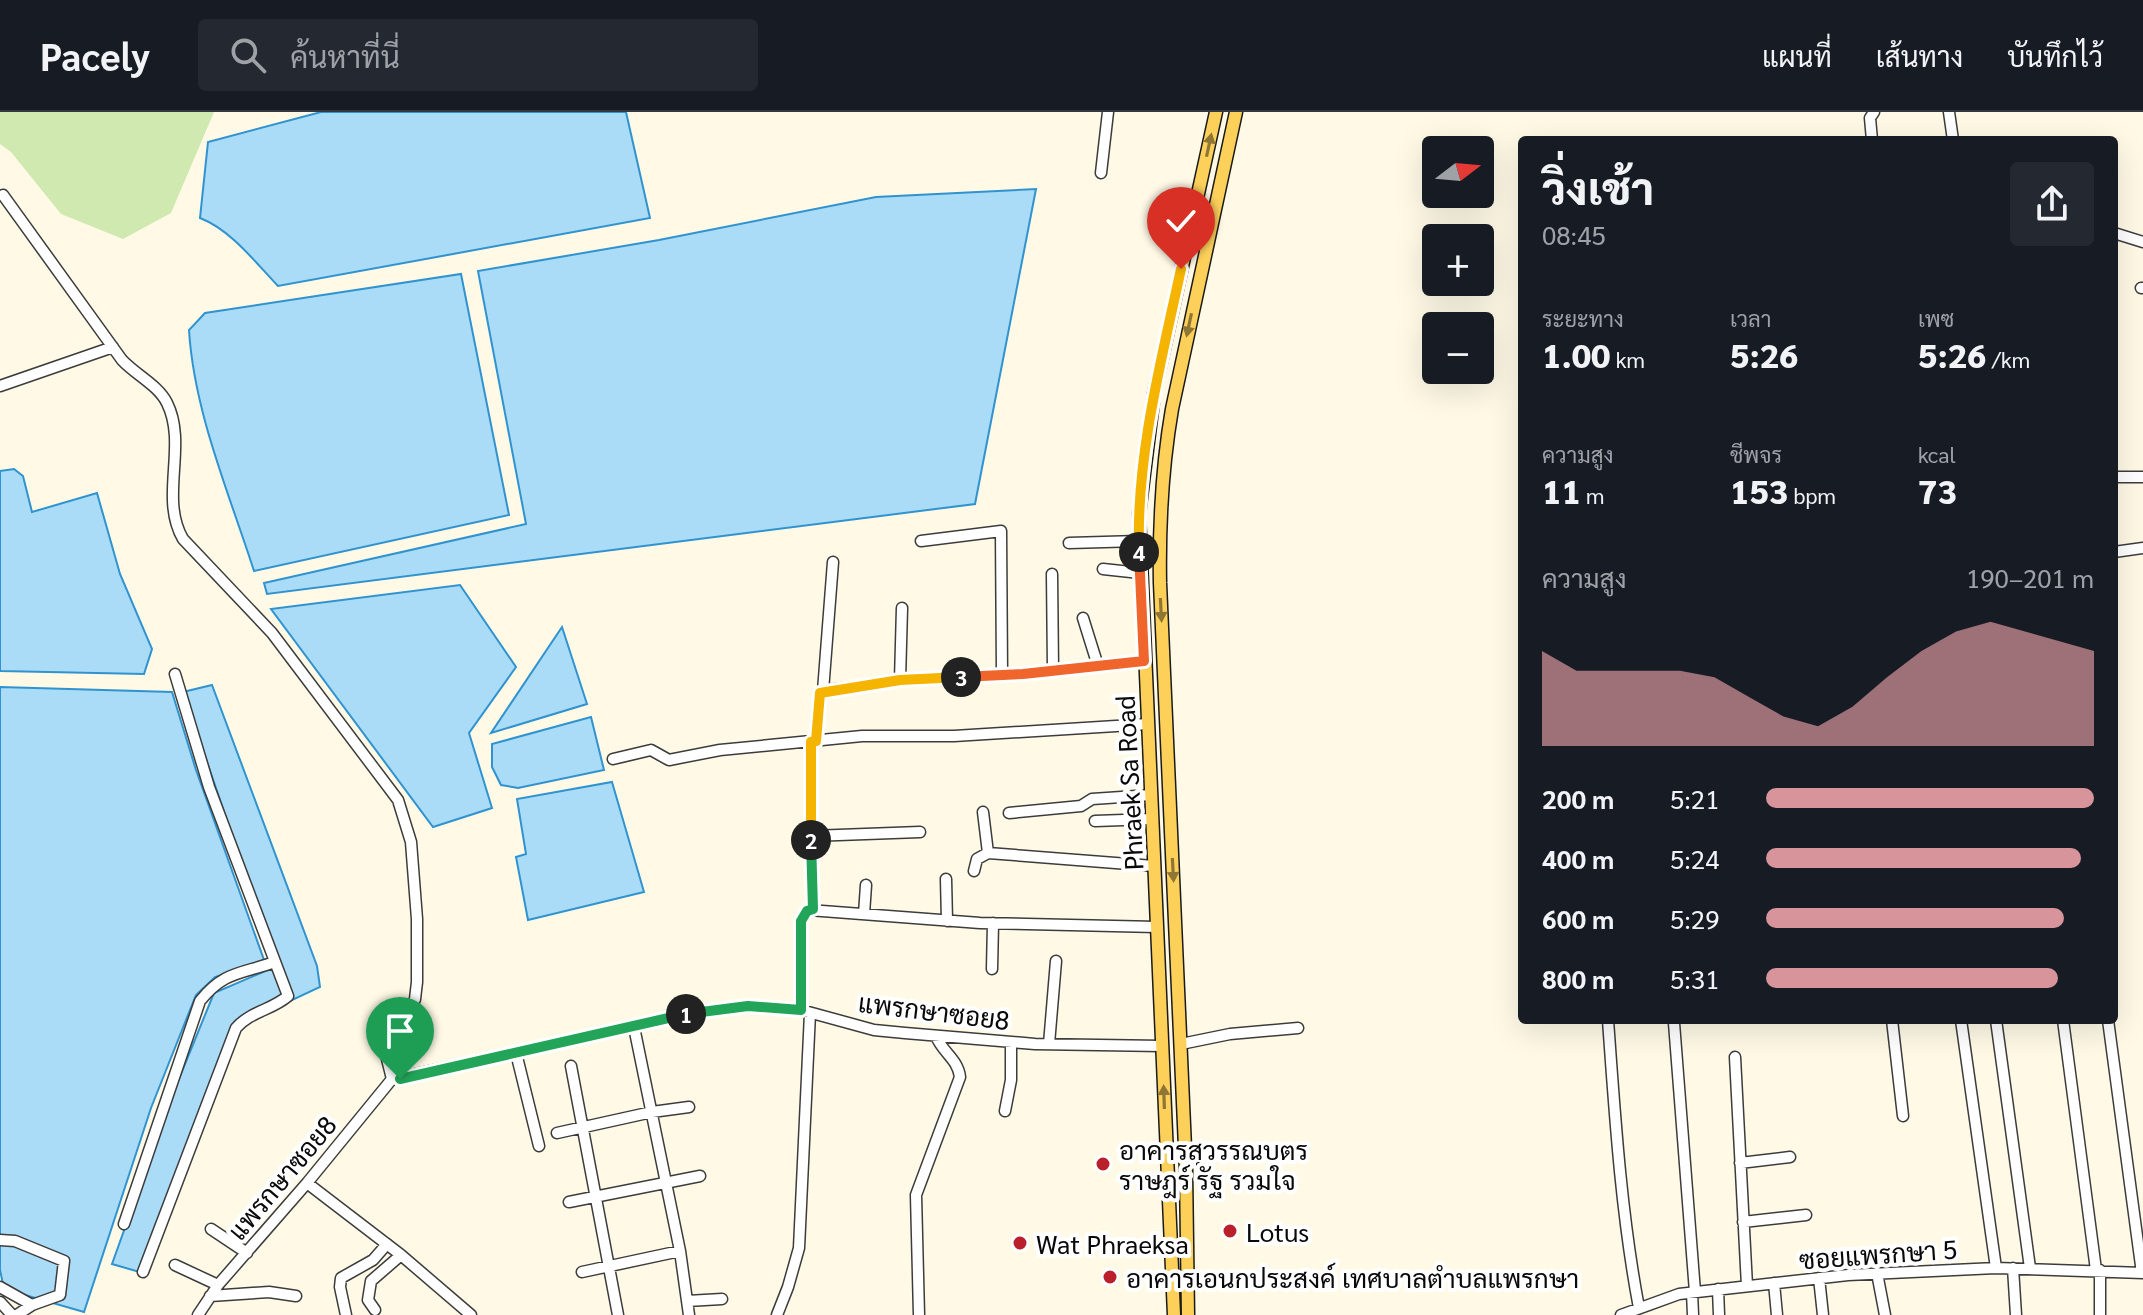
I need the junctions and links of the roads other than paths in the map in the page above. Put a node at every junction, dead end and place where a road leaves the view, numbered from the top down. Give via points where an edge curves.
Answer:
1 (1108, 112) edge
2 (1216, 112) edge
3 (1236, 112) edge
4 (1874, 112) edge
5 (1949, 112) edge
6 (1872, 136) edge
7 (1952, 136) edge
8 (1101, 173) dead end
9 (3, 195) dead end
10 (2118, 234) edge
11 (2143, 242) edge
12 (113, 347) junction
13 (0, 386) edge
14 (2118, 477) edge
15 (2143, 477) edge
16 (921, 541) dead end
17 (1139, 541) junction
18 (1069, 543) dead end
19 (2143, 548) edge
20 (2118, 551) edge
21 (833, 562) dead end
22 (1103, 569) dead end
23 (1140, 573) junction
24 (1052, 574) dead end
25 (902, 608) dead end
26 (1083, 618) dead end
27 (1144, 661) junction
28 (1098, 666) junction
29 (1053, 670) junction
30 (175, 674) dead end
31 (1002, 675) junction
32 (900, 680) junction
33 (823, 691) junction
34 (1148, 724) junction
35 (814, 742) junction
36 (613, 759) dead end
37 (1151, 795) junction
38 (983, 812) dead end
39 (1009, 813) dead end
40 (1152, 819) junction
41 (1095, 821) dead end
42 (920, 832) dead end
43 (811, 836) junction
44 (988, 853) junction
45 (1154, 866) junction
46 (974, 871) dead end
47 (946, 879) dead end
48 (866, 885) dead end
49 (813, 909) junction
50 (864, 914) junction
51 (947, 921) junction
52 (993, 923) junction
53 (1157, 927) junction
54 (1056, 961) dead end
55 (275, 962) junction
56 (992, 969) dead end
57 (806, 1012) junction
58 (1608, 1024) edge
59 (1674, 1024) edge
60 (1892, 1024) edge
61 (1962, 1024) edge
62 (1997, 1024) edge
63 (2064, 1024) edge
64 (2109, 1024) edge
65 (634, 1027) junction
66 (1298, 1028) dead end
67 (936, 1036) junction
68 (1011, 1042) junction
69 (1049, 1044) junction
70 (1181, 1044) junction
71 (1162, 1046) junction
72 (516, 1053) junction
73 (1735, 1057) dead end
74 (571, 1066) dead end
75 (392, 1079) junction
76 (689, 1107) dead end
77 (1005, 1111) dead end
78 (652, 1112) junction
79 (1903, 1116) dead end
80 (581, 1127) junction
81 (557, 1133) dead end
82 (539, 1146) dead end
83 (1790, 1157) dead end
84 (1740, 1163) junction
85 (700, 1176) dead end
86 (307, 1183) junction
87 (666, 1183) junction
88 (596, 1197) junction
89 (569, 1202) dead end
90 (1806, 1215) dead end
91 (1743, 1222) junction
92 (124, 1224) dead end
93 (211, 1229) dead end
94 (0, 1240) edge
95 (387, 1244) junction
96 (680, 1251) junction
97 (247, 1253) junction
98 (401, 1255) junction
99 (175, 1265) dead end
100 (610, 1266) junction
101 (1996, 1268) junction
102 (2013, 1268) junction
103 (2030, 1268) junction
104 (2098, 1270) junction
105 (143, 1272) dead end
106 (582, 1272) dead end
107 (1877, 1273) junction
108 (2143, 1273) edge
109 (1819, 1278) junction
110 (1774, 1283) junction
111 (218, 1285) junction
112 (1747, 1286) junction
113 (0, 1287) edge
114 (1718, 1289) junction
115 (1693, 1292) junction
116 (210, 1296) junction
117 (296, 1296) dead end
118 (722, 1299) dead end
119 (687, 1301) junction
120 (0, 1302) edge
121 (32, 1305) junction
122 (1639, 1308) junction
123 (375, 1310) dead end
124 (1624, 1314) edge
125 (14, 1315) edge
126 (198, 1315) edge
127 (346, 1315) edge
128 (471, 1315) edge
129 (618, 1315) edge
130 (689, 1315) edge
131 (777, 1315) edge
132 (919, 1315) edge
133 (1174, 1315) edge
134 (1188, 1315) edge
135 (1693, 1315) edge
136 (1719, 1315) edge
137 (1777, 1315) edge
138 (1823, 1315) edge
139 (1885, 1315) edge
140 (2016, 1315) edge
141 (2100, 1315) edge

1 - 8 street
17 -> 2 main road, Phraek Sa Road via 1154,394
3 -> 70 main road, Phraek Sa Road via 1172,409 1160,516
4 - 6 street
5 - 7 street
9 - 12 street
10 - 11 street
12 - 13 street
12 - 75 street via 169,406 173,508 183,539 282,644 398,800 411,842 417,982 404,1026 386,1055
14 - 15 street
16 - 31 street via 1001,531
17 - 18 street
17 - 23 main road, Phraek Sa Road
19 - 20 street
21 - 33 street
22 - 23 street
23 - 27 main road, Phraek Sa Road
24 - 29 street
25 - 32 street
26 - 28 street
27 - 28 street
27 - 34 main road, Phraek Sa Road
28 - 29 street
29 - 31 street
30 - 55 street via 209,787
31 - 32 street
32 - 33 street
33 - 35 street
34 - 35 street
34 - 37 main road, Phraek Sa Road
35 - 36 street via 669,760 651,750
35 - 43 street
37 - 39 street
37 - 40 main road, Phraek Sa Road
38 - 44 street
40 - 41 street
40 - 45 main road, Phraek Sa Road
42 - 43 street
43 - 49 street
44 - 45 street
44 - 46 street via 977,859
45 - 53 main road, Phraek Sa Road
47 - 51 street
48 - 50 street
49 - 50 street
49 - 57 street via 801,921
50 - 51 street
51 - 52 street
52 - 53 street
52 - 56 street
53 - 71 main road, Phraek Sa Road
54 - 69 street
55 - 92 street via 226,977 200,1001
55 - 105 street via 288,996 236,1028
57 - 65 street, แพรกษาซอย8 via 735,1008 691,1012
57 - 67 street, แพรกษาซอย8 via 874,1030
57 - 131 street via 799,1248
58 - 122 street via 1620,1185
59 - 115 street
60 - 79 street
61 - 101 street
62 - 103 street
63 - 104 street
64 - 108 street
65 - 72 street, แพรกษาซอย8
65 - 78 street
66 - 70 street
67 - 68 street, แพรกษาซอย8
67 - 132 street via 956,1061 960,1077 916,1195
68 - 69 street, แพรกษาซอย8
68 - 77 street
69 - 71 street, แพรกษาซอย8
70 - 134 main road, Phraek Sa Road
133 -> 71 main road, Phraek Sa Road
72 - 75 street, แพรกษาซอย8
72 - 82 street
73 - 84 street
74 - 80 street
75 - 86 street, แพรกษาซอย8
76 - 78 street
78 - 80 street
78 - 87 street
80 - 81 street
80 - 88 street
83 - 84 street
84 - 91 street
85 - 87 street
86 - 95 street
86 - 97 street, แพรกษาซอย8
87 - 88 street
87 - 96 street
88 - 89 street
88 - 100 street
90 - 91 street
91 - 112 street
93 - 97 street
94 - 121 street via 64,1261 60,1295
95 - 98 street
95 - 127 street via 373,1260 341,1278
96 - 100 street
96 - 119 street
97 - 111 street, แพรกษาซอย8
98 - 123 street via 368,1287
98 - 128 street
99 - 111 street
100 - 106 street
100 - 129 street
101 - 102 street, ซอยแพรกษา 5
101 - 107 street, ซอยแพรกษา 5
102 - 103 street, ซอยแพรกษา 5
102 - 140 street
103 - 104 street, ซอยแพรกษา 5
104 - 108 street, ซอยแพรกษา 5
104 - 141 street
107 - 109 street, ซอยแพรกษา 5
107 - 139 street
109 - 110 street, ซอยแพรกษา 5
109 - 138 street
110 - 112 street, ซอยแพรกษา 5
110 - 137 street
111 - 116 street, แพรกษาซอย8
112 - 114 street, ซอยแพรกษา 5
113 - 121 street
114 - 115 street, ซอยแพรกษา 5
114 - 136 street
115 - 122 street, ซอยแพรกษา 5
115 - 135 street
116 - 117 street
116 - 126 street, แพรกษาซอย8
118 - 119 street
119 - 130 street
120 - 125 street
121 - 125 street
122 - 124 street, ซอยแพรกษา 5

